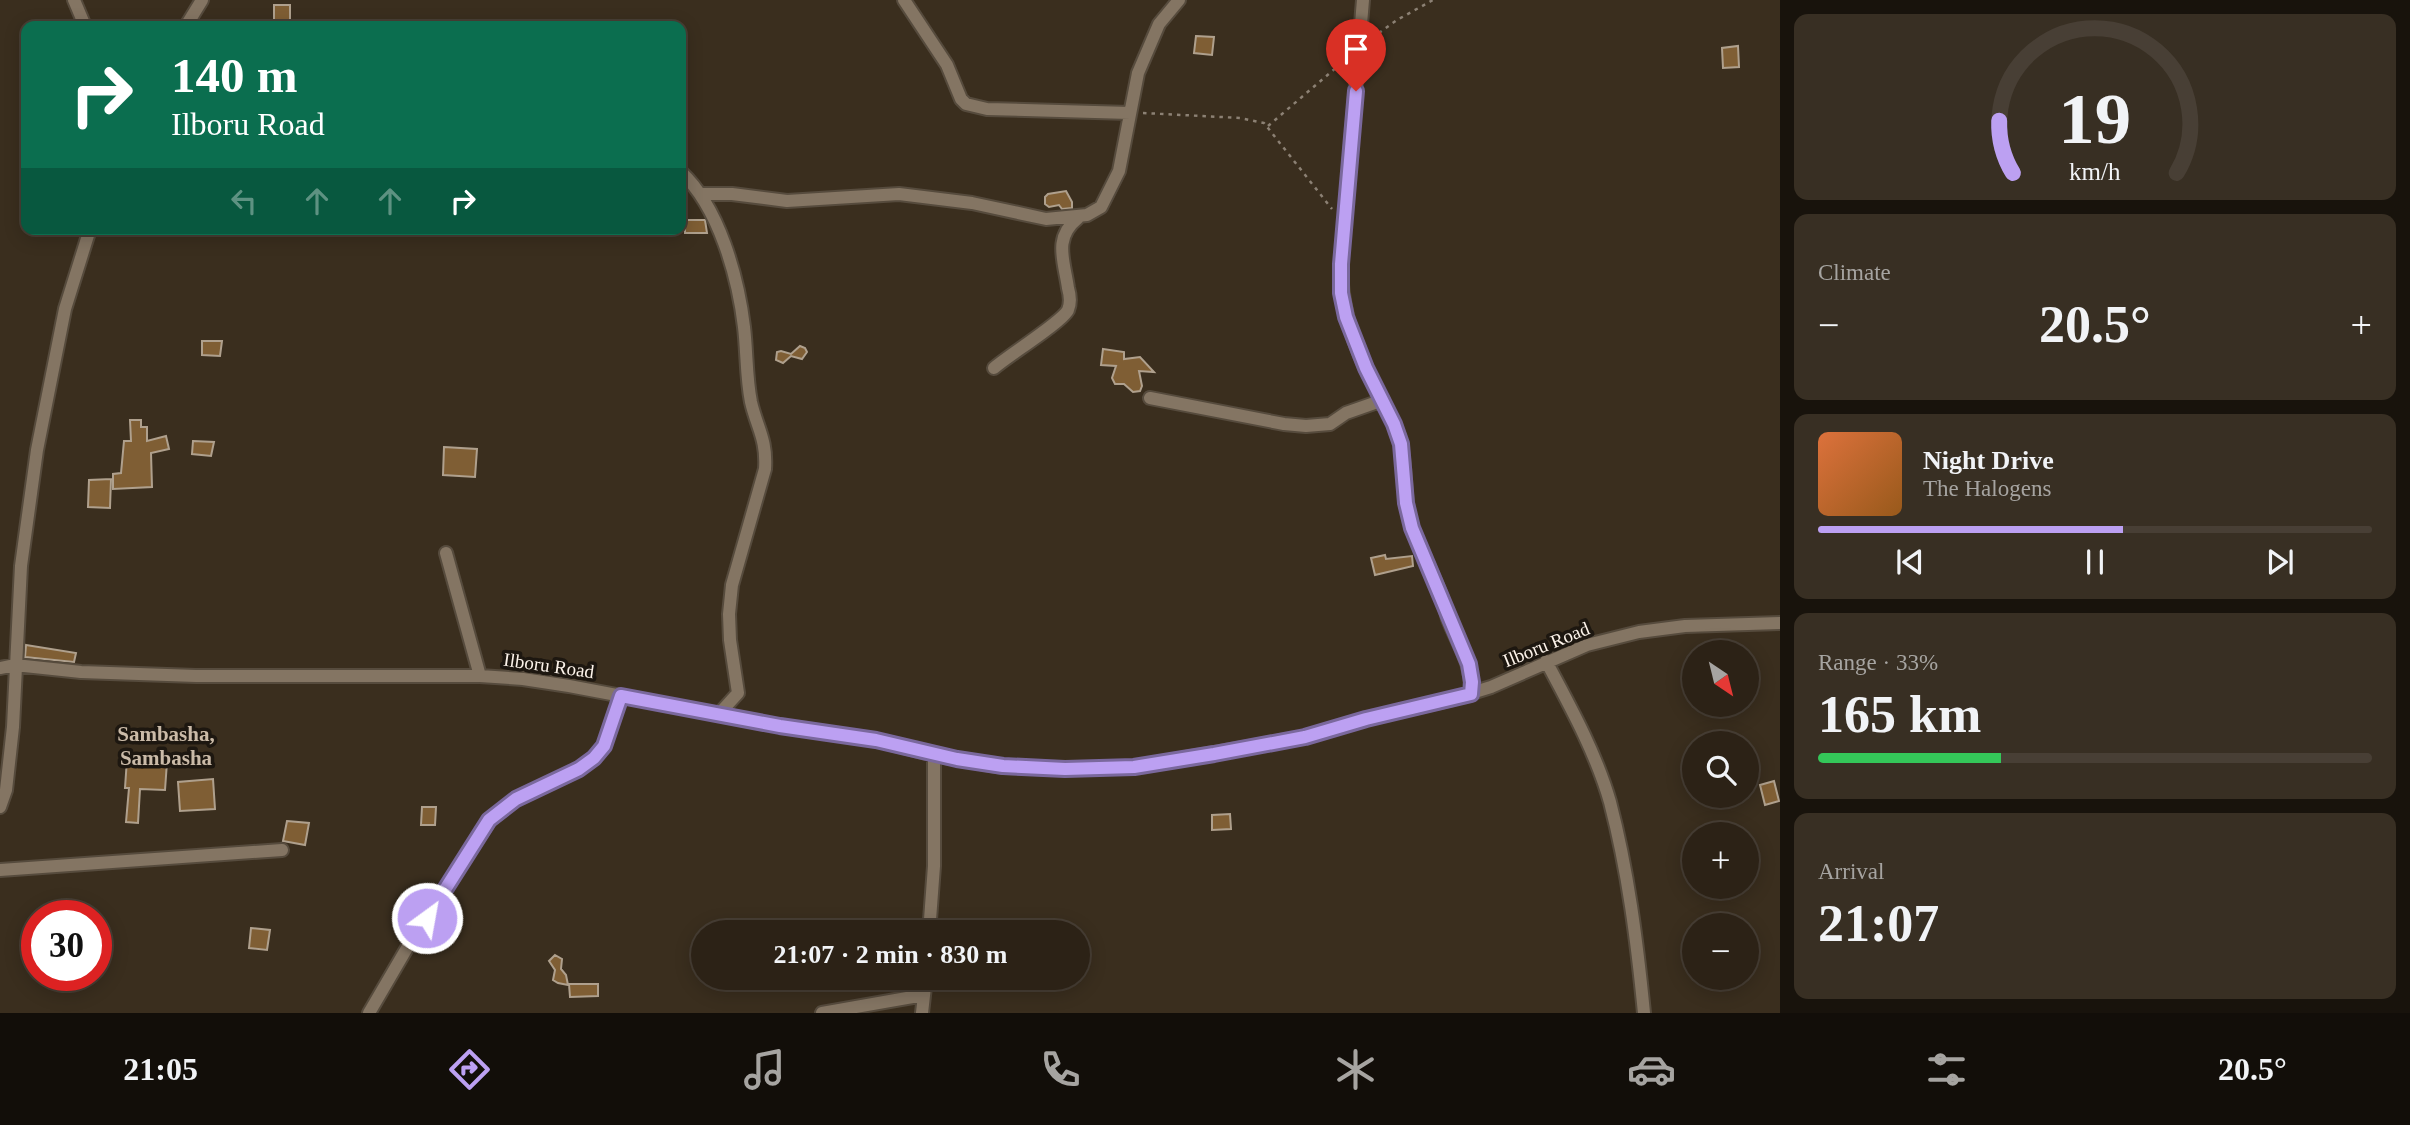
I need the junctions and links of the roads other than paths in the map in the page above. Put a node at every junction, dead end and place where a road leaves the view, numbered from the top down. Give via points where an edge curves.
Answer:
1 (74, 0) edge
2 (202, 0) edge
3 (904, 0) edge
4 (1179, 0) edge
5 (1363, 0) edge
6 (83, 21) edge
7 (189, 21) edge
8 (1130, 113) junction
9 (686, 178) edge
10 (700, 194) junction
11 (1079, 218) junction
12 (88, 235) edge
13 (995, 368) dead end
14 (1150, 398) dead end
15 (1383, 400) junction
16 (446, 553) dead end
17 (1780, 624) edge
18 (1546, 661) junction
19 (15, 665) junction
20 (0, 668) edge
21 (480, 676) junction
22 (1471, 694) junction
23 (621, 696) junction
24 (719, 714) junction
25 (934, 755) junction
26 (0, 807) edge
27 (282, 850) dead end
28 (0, 870) edge
29 (930, 920) edge
30 (925, 990) edge
31 (924, 995) junction
32 (369, 1013) edge
33 (822, 1013) edge
34 (922, 1013) edge
35 (1644, 1013) edge

1 - 6 street
2 - 7 street
3 - 8 street via 947,65 966,104
4 - 8 street via 1149,45
5 - 15 street via 1341,293 1366,368
8 - 11 street via 1119,171 1110,192 1101,207
9 - 10 street
10 - 11 street via 787,201 899,194 1046,219
10 - 24 street via 735,280 752,404 766,453 732,585 730,640 738,693
11 - 13 street via 1063,237 1068,309
12 - 19 street via 65,309 37,450 21,566
14 - 15 street via 1306,426 1330,424
15 - 22 street via 1401,444 1412,528 1469,664
16 - 21 street
17 - 18 street, Ilboru Road via 1639,632
18 - 22 street, Ilboru Road
18 - 35 street via 1609,801 1636,933
19 - 20 street, Ilboru Road
19 - 21 street, Ilboru Road via 196,676
19 - 26 street via 13,727
21 - 23 street, Ilboru Road
22 - 25 street, Ilboru Road via 1305,737 1134,767 1003,766
23 - 24 street, Ilboru Road
23 - 32 street via 604,746 594,758 516,799 489,820
24 - 25 street, Ilboru Road via 876,740
25 - 29 street
27 - 28 street
30 - 31 street
31 - 33 street
31 - 34 street

